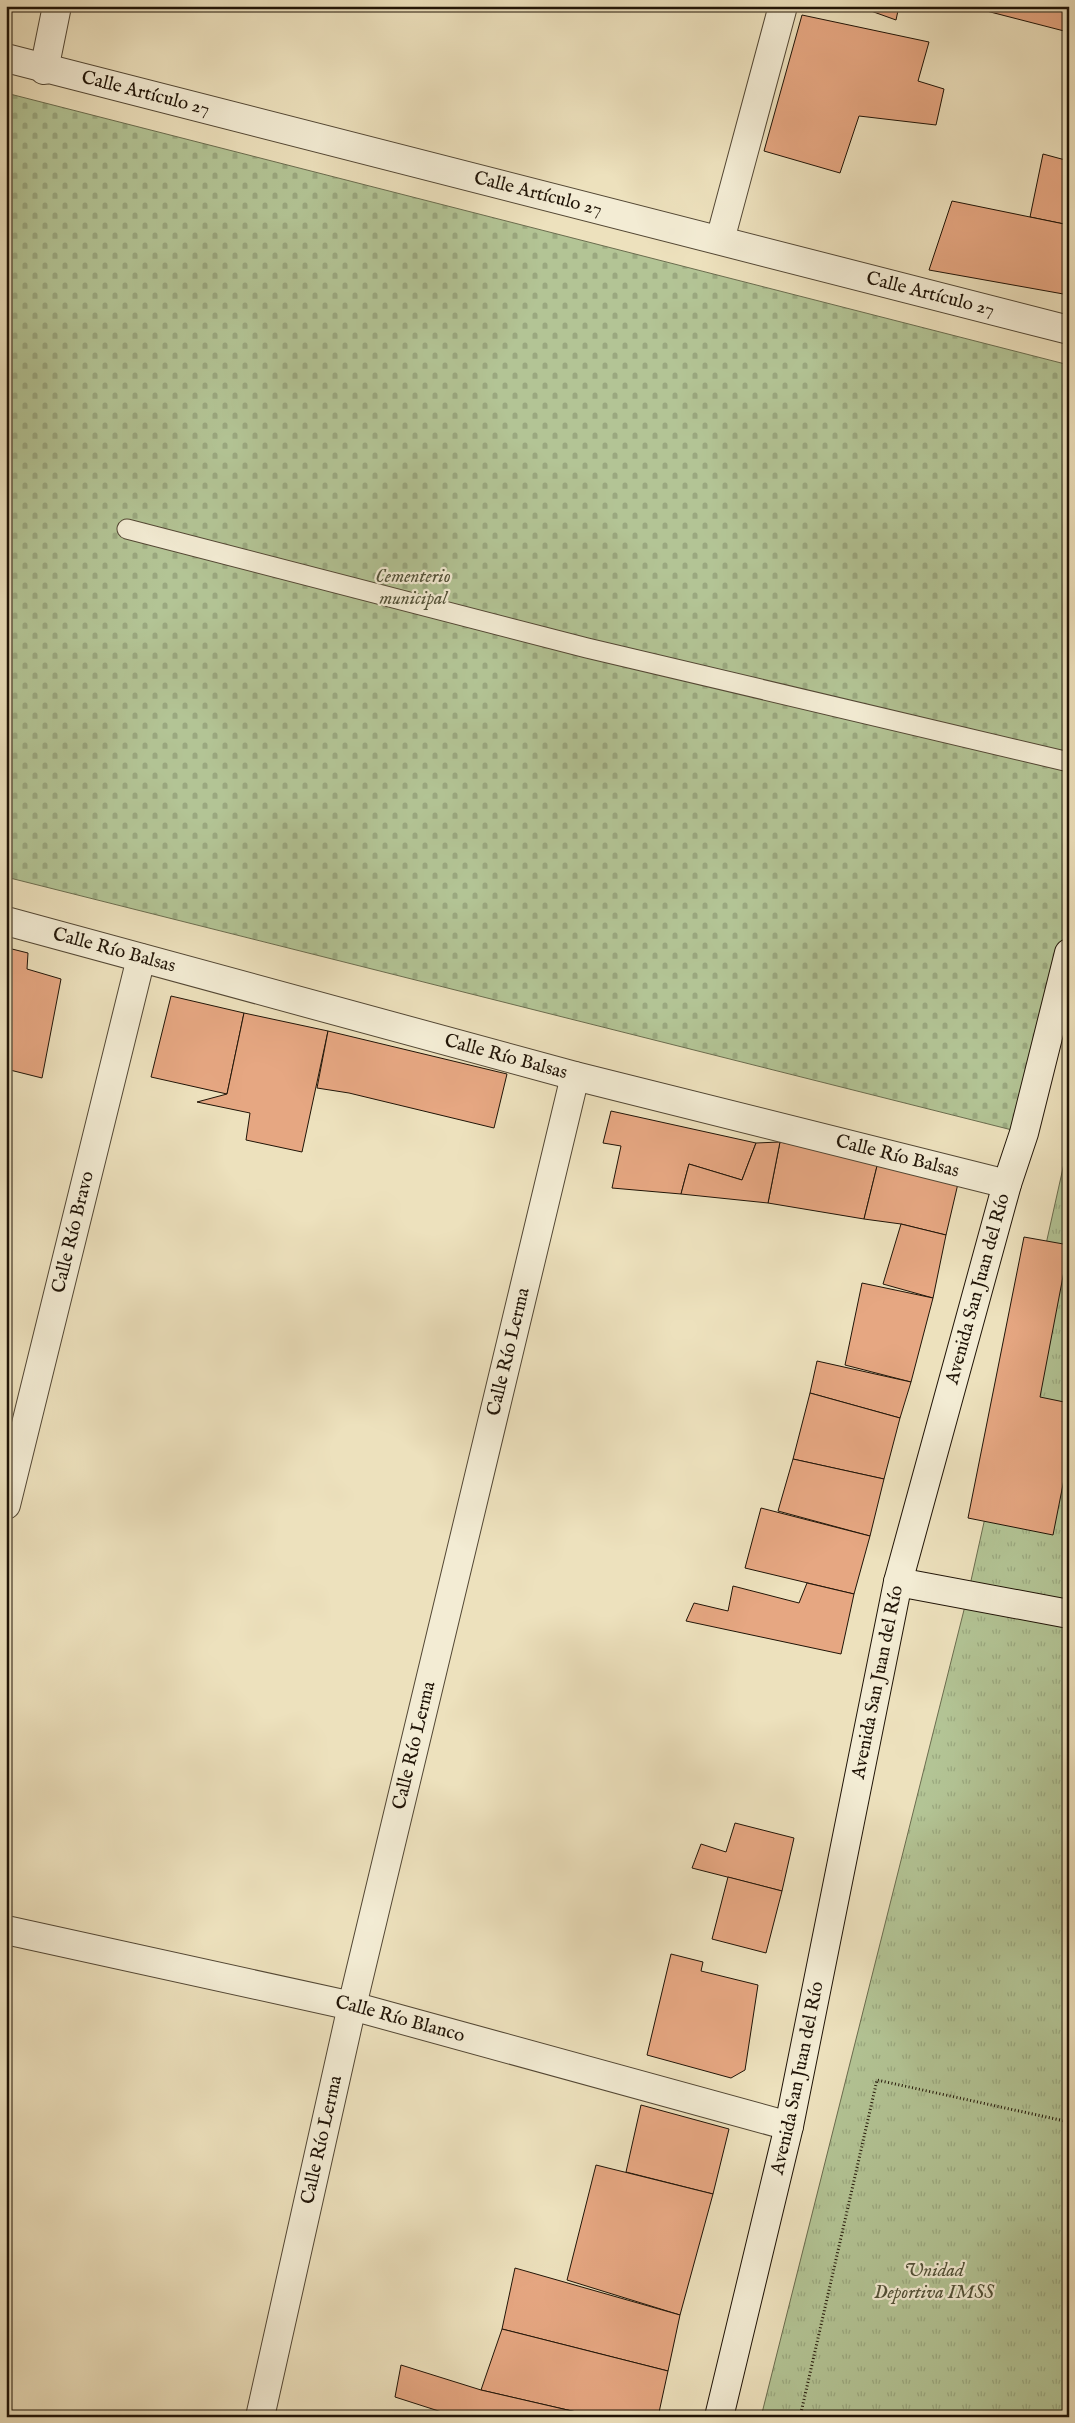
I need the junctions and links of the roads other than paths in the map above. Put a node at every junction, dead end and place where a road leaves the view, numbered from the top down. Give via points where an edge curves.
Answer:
1 (57, 6) edge
2 (783, 6) edge
3 (6, 58) edge
4 (44, 70) junction
5 (720, 240) junction
6 (1069, 330) edge
7 (128, 529) dead end
8 (1069, 762) edge
9 (6, 921) edge
10 (1069, 953) edge
11 (141, 958) junction
12 (575, 1076) junction
13 (1007, 1184) junction
14 (6, 1505) edge
15 (898, 1582) junction
16 (1069, 1614) edge
17 (6, 1930) edge
18 (352, 2006) junction
19 (789, 2126) junction
20 (260, 2417) edge
21 (719, 2417) edge

1 - 4 street
2 - 5 street
3 - 4 street, Calle Artículo 27
4 - 5 street, Calle Artículo 27
5 - 6 street, Calle Artículo 27
7 - 8 lane via 587,648
9 - 11 street, Calle Río Balsas
10 - 13 street, Avenida San Juan del Río via 1024,1133
11 - 12 street, Calle Río Balsas
11 - 14 street, Calle Río Bravo
12 - 13 street, Calle Río Balsas
12 - 18 street, Calle Río Lerma
13 - 15 street, Avenida San Juan del Río
15 - 16 street
15 - 19 street, Avenida San Juan del Río
17 - 18 street, Calle Río Blanco
18 - 19 street, Calle Río Blanco
18 - 20 street, Calle Río Lerma
19 - 21 street, Avenida San Juan del Río

